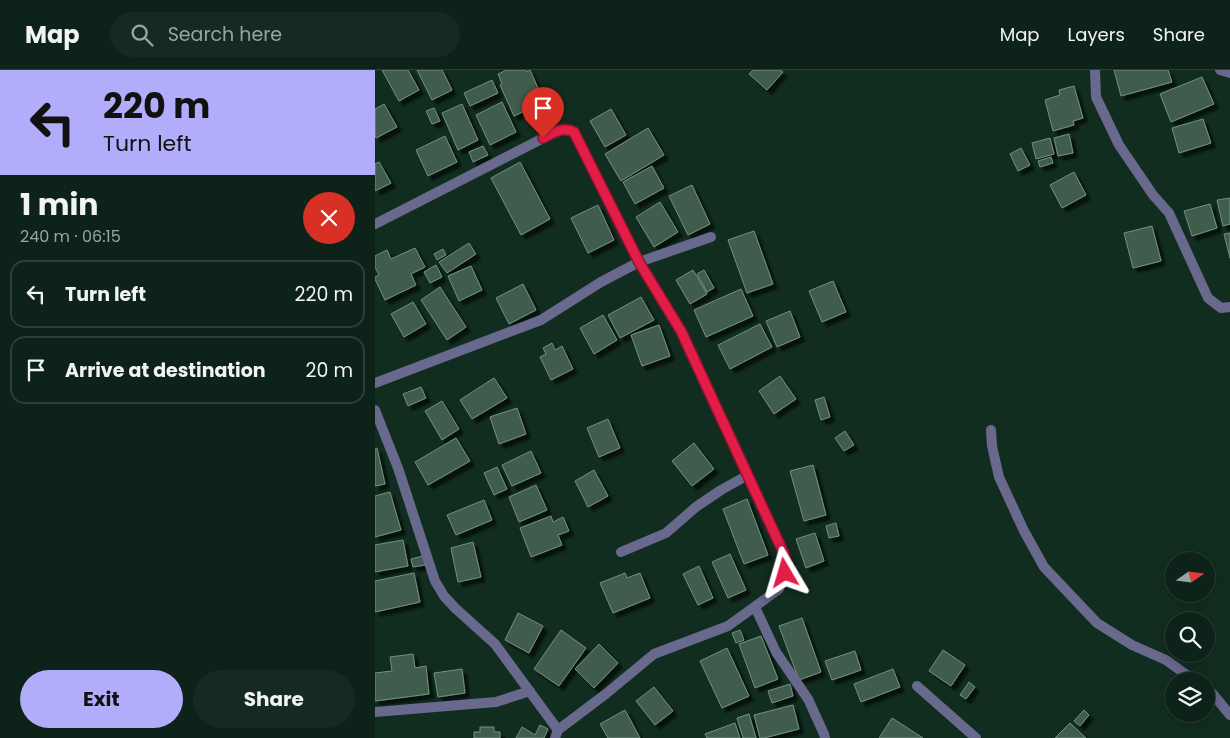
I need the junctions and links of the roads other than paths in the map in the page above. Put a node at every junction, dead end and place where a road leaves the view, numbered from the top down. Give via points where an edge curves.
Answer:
1 (1095, 70) edge
2 (1220, 70) edge
3 (1230, 73) edge
4 (375, 224) edge
5 (711, 237) dead end
6 (639, 262) junction
7 (1230, 307) edge
8 (375, 383) edge
9 (375, 410) edge
10 (991, 430) dead end
11 (748, 475) junction
12 (621, 552) dead end
13 (755, 607) junction
14 (1183, 672) edge
15 (917, 686) dead end
16 (530, 691) junction
17 (1215, 697) edge
18 (375, 712) edge
19 (1230, 715) edge
20 (557, 734) edge
21 (825, 738) edge
22 (976, 738) edge

1 - 7 street via 1096,98 1119,144 1169,213 1208,298 1221,308
2 - 3 street
4 - 6 street via 559,130 571,130
5 - 6 street
6 - 8 street via 541,320
6 - 11 street via 681,331
9 - 16 street via 399,468 435,581 455,608 495,644
10 - 14 street via 999,477 1044,567 1097,623
11 - 12 street via 708,498 666,533
11 - 13 street via 785,556 785,573 779,589
13 - 20 street via 728,626 653,654
13 - 21 street via 776,652 808,699
15 - 22 street
16 - 18 street via 496,702
16 - 20 street
17 - 19 street

